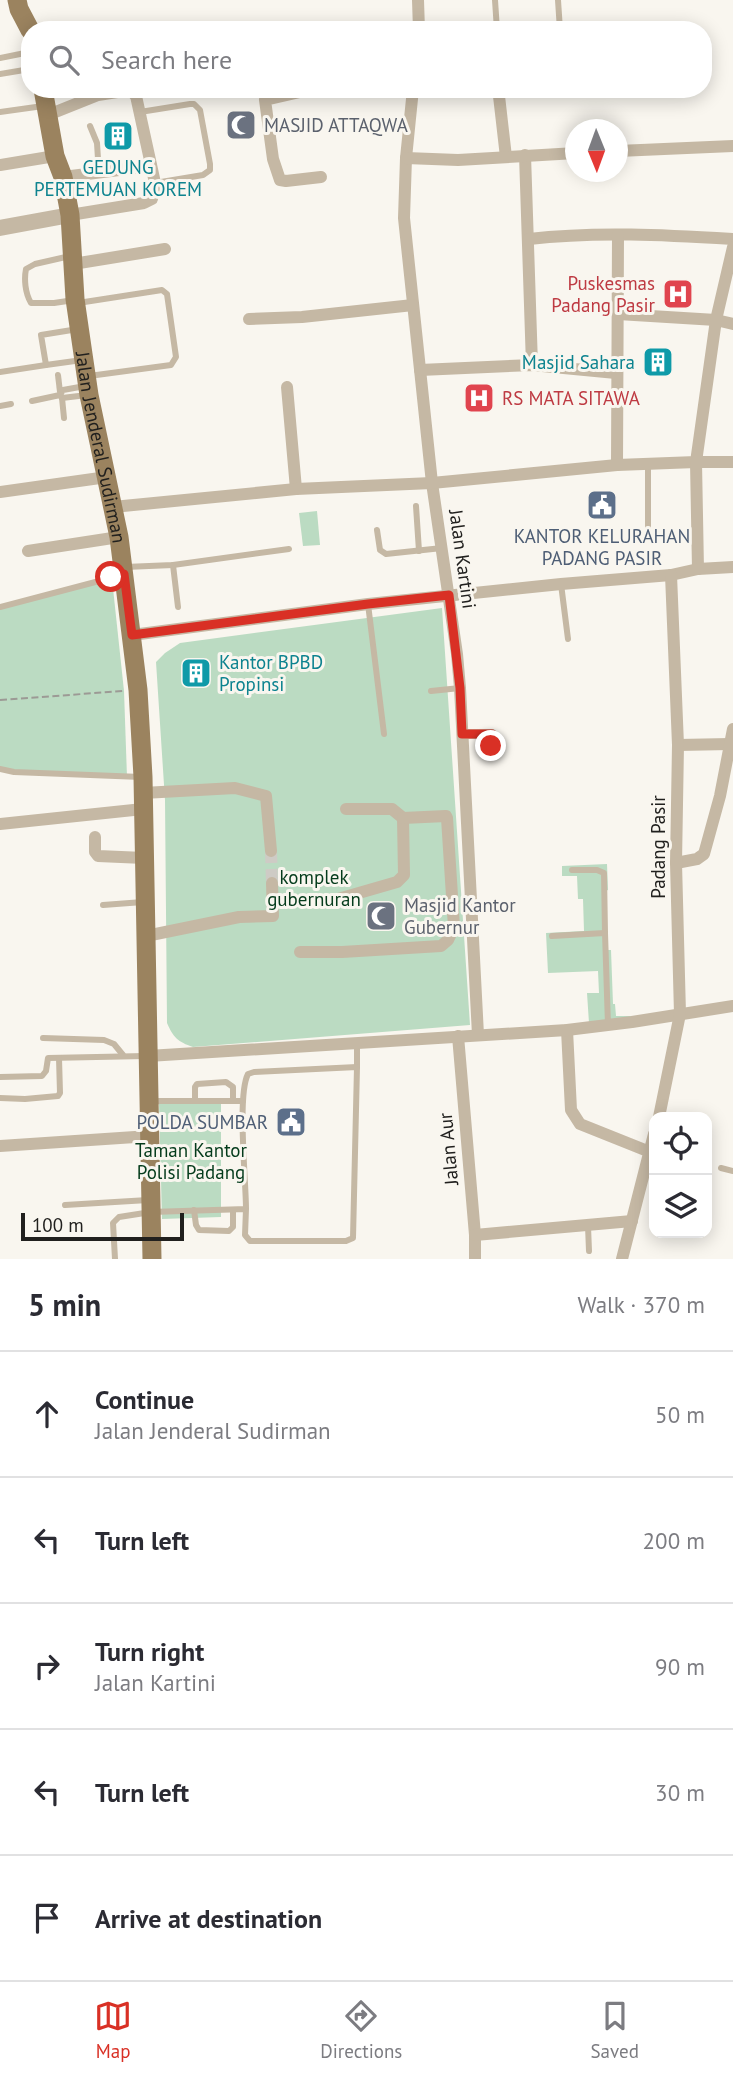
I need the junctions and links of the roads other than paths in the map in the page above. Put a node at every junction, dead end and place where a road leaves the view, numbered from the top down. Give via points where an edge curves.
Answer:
1 (17, 0) edge
2 (31, 0) edge
3 (418, 0) edge
4 (495, 0) edge
5 (558, 0) edge
6 (26, 21) edge
7 (31, 21) edge
8 (419, 21) edge
9 (496, 21) edge
10 (559, 21) edge
11 (21, 53) edge
12 (0, 58) edge
13 (21, 70) edge
14 (0, 74) edge
15 (78, 98) edge
16 (136, 98) edge
17 (274, 98) edge
18 (412, 98) edge
19 (499, 98) edge
20 (46, 103) edge
21 (0, 112) edge
22 (138, 112) junction
23 (90, 126) dead end
24 (733, 146) edge
25 (628, 151) edge
26 (565, 153) edge
27 (525, 155) junction
28 (55, 156) junction
29 (506, 157) junction
30 (406, 158) junction
31 (0, 165) edge
32 (151, 166) junction
33 (87, 174) junction
34 (63, 177) junction
35 (321, 177) dead end
36 (155, 183) junction
37 (70, 215) junction
38 (0, 228) edge
39 (618, 235) junction
40 (529, 239) junction
41 (733, 239) edge
42 (733, 247) edge
43 (165, 249) dead end
44 (73, 260) junction
45 (76, 301) junction
46 (413, 305) junction
47 (618, 314) junction
48 (249, 319) dead end
49 (716, 320) junction
50 (733, 324) edge
51 (80, 329) junction
52 (46, 365) junction
53 (532, 365) junction
54 (420, 370) junction
55 (0, 372) edge
56 (617, 373) junction
57 (58, 375) dead end
58 (87, 379) junction
59 (286, 387) dead end
60 (61, 395) junction
61 (32, 401) dead end
62 (11, 404) dead end
63 (0, 406) edge
64 (64, 418) dead end
65 (696, 462) junction
66 (733, 462) edge
67 (648, 463) junction
68 (617, 465) junction
69 (107, 477) junction
70 (432, 483) junction
71 (296, 489) junction
72 (0, 492) edge
73 (416, 506) dead end
74 (113, 507) junction
75 (377, 530) dead end
76 (648, 535) dead end
77 (119, 537) junction
78 (442, 548) junction
79 (289, 549) dead end
80 (28, 551) dead end
81 (419, 551) junction
82 (173, 565) junction
83 (733, 567) edge
84 (698, 569) junction
85 (123, 571) junction
86 (671, 575) junction
87 (561, 584) junction
88 (449, 595) junction
89 (368, 604) junction
90 (0, 607) edge
91 (178, 607) dead end
92 (132, 635) junction
93 (568, 639) dead end
94 (460, 688) junction
95 (431, 691) dead end
96 (733, 729) edge
97 (384, 734) dead end
98 (462, 734) junction
99 (730, 744) junction
100 (678, 745) junction
101 (491, 746) dead end
102 (0, 769) edge
103 (143, 793) junction
104 (346, 809) dead end
105 (403, 818) junction
106 (467, 823) junction
107 (0, 824) edge
108 (448, 824) junction
109 (95, 836) dead end
110 (271, 851) tunnel mouth
111 (144, 858) junction
112 (676, 863) junction
113 (572, 870) dead end
114 (272, 883) tunnel mouth
115 (338, 899) dead end
116 (145, 901) junction
117 (103, 905) dead end
118 (605, 933) junction
119 (146, 936) junction
120 (552, 936) dead end
121 (300, 952) dead end
122 (733, 1006) edge
123 (680, 1014) junction
124 (608, 1025) junction
125 (567, 1030) junction
126 (478, 1035) junction
127 (458, 1036) junction
128 (43, 1038) dead end
129 (357, 1043) junction
130 (123, 1055) junction
131 (148, 1056) junction
132 (60, 1058) junction
133 (357, 1067) junction
134 (0, 1077) edge
135 (0, 1098) edge
136 (195, 1101) junction
137 (233, 1101) junction
138 (243, 1101) junction
139 (149, 1103) junction
140 (660, 1112) edge
141 (150, 1136) junction
142 (0, 1146) edge
143 (649, 1152) edge
144 (649, 1156) edge
145 (721, 1168) dead end
146 (733, 1171) edge
147 (65, 1205) dead end
148 (151, 1206) junction
149 (246, 1209) junction
150 (194, 1210) junction
151 (233, 1211) junction
152 (632, 1221) junction
153 (588, 1226) junction
154 (475, 1235) junction
155 (589, 1251) dead end
156 (115, 1259) edge
157 (152, 1259) edge
158 (475, 1259) edge
159 (622, 1259) edge

1 - 6 main road
2 - 7 main road
3 - 8 street
4 - 9 lane
5 - 10 lane
11 - 12 lane
13 - 14 lane
15 - 20 street
16 - 22 street
17 - 35 street via 265,100 280,180
18 - 30 street, Jalan Kartini
19 - 29 street
20 - 21 lane
20 - 28 main road, Jalan Jenderal Sudirman
22 - 32 street
22 - 36 lane via 190,104 200,110 210,170
23 - 33 lane via 98,159
24 - 25 street
26 - 27 street
27 - 29 street
27 - 40 street
28 - 31 street
28 - 34 main road, Jalan Jenderal Sudirman
29 - 30 street
30 - 46 street, Jalan Kartini via 404,218
32 - 33 street
32 - 36 street
33 - 34 street
34 - 37 main road, Jalan Jenderal Sudirman
36 - 37 street via 152,199 144,203
37 - 38 street
37 - 44 main road, Jalan Jenderal Sudirman
39 - 40 street
39 - 41 street
39 - 47 street
40 - 53 street
42 - 49 street
43 - 44 street
44 - 45 main road, Jalan Jenderal Sudirman
44 - 45 lane via 35,264 24,276 31,303
45 - 51 main road, Jalan Jenderal Sudirman
45 - 58 lane via 162,290 167,294 173,332 176,357 172,365
46 - 48 street
46 - 54 street, Jalan Kartini
47 - 49 street
47 - 56 street
49 - 50 street
49 - 65 street
51 - 52 lane via 41,335
51 - 58 main road, Jalan Jenderal Sudirman
52 - 55 lane
52 - 58 lane
53 - 54 street
53 - 56 street
54 - 70 street, Jalan Kartini
56 - 68 street
57 - 60 lane
58 - 60 lane
58 - 69 main road, Jalan Jenderal Sudirman
59 - 71 street
60 - 61 lane
60 - 64 lane
62 - 63 lane
65 - 66 street
65 - 67 street
65 - 84 street
67 - 68 street
67 - 76 lane
68 - 70 street
69 - 72 street
69 - 74 main road, Jalan Jenderal Sudirman
70 - 71 street
70 - 78 street, Jalan Kartini
71 - 74 street
73 - 81 lane
74 - 77 main road, Jalan Jenderal Sudirman
75 - 81 lane via 384,554
77 - 80 street
77 - 85 main road, Jalan Jenderal Sudirman
78 - 81 lane
78 - 88 street, Jalan Kartini
79 - 82 lane
82 - 85 lane
82 - 91 lane
83 - 84 street
84 - 86 street
85 - 90 lane
85 - 92 main road, Jalan Jenderal Sudirman
86 - 87 street
86 - 100 street, Padang Pasir
87 - 88 street
87 - 93 lane
88 - 89 street
88 - 94 street, Jalan Kartini
89 - 92 street
89 - 97 lane
92 - 103 main road, Jalan Jenderal Sudirman
94 - 95 lane
94 - 98 street, Jalan Kartini
96 - 99 street
98 - 101 street via 492,734
98 - 106 street, Jalan Kartini
99 - 100 street
99 - 112 street via 704,854
100 - 112 street, Padang Pasir
102 - 103 lane
103 - 107 street
103 - 110 street via 235,788 266,796
103 - 111 main road, Jalan Jenderal Sudirman
104 - 105 street via 392,809
105 - 108 street via 446,816
105 - 115 street via 402,879
106 - 108 street
106 - 126 street, Jalan Kartini
108 - 121 street via 454,928 448,940 441,946
109 - 111 street via 97,856
111 - 116 main road, Jalan Jenderal Sudirman
112 - 123 street, Padang Pasir
113 - 118 lane via 604,873
114 - 119 street via 273,916 239,917
116 - 117 lane
116 - 119 main road, Jalan Jenderal Sudirman
118 - 120 lane
118 - 124 lane
119 - 131 main road, Jalan Jenderal Sudirman
122 - 123 street
123 - 124 street
123 - 140 street, Padang Pasir
124 - 125 street
125 - 126 street
125 - 143 street via 571,1110 576,1120
126 - 127 street
127 - 129 street
127 - 154 street, Jalan Aur
128 - 130 lane via 104,1040
129 - 131 street
129 - 133 lane
130 - 131 lane
130 - 132 lane
131 - 139 main road, Jalan Jenderal Sudirman
132 - 134 lane via 47,1059 43,1076
132 - 135 lane via 58,1096
133 - 138 lane via 251,1072
133 - 149 lane via 353,1238 250,1241 245,1235
136 - 137 lane
136 - 137 lane via 197,1084 226,1082 232,1085
136 - 139 lane
137 - 138 lane
138 - 149 lane
139 - 141 main road, Jalan Jenderal Sudirman
141 - 142 street
141 - 148 main road, Jalan Jenderal Sudirman
144 - 152 street
145 - 146 lane
147 - 148 lane
148 - 150 lane
148 - 156 lane via 115,1219
148 - 157 main road, Jalan Jenderal Sudirman
149 - 151 lane
150 - 151 lane
150 - 151 lane via 199,1230 229,1231
152 - 153 street
152 - 159 street
153 - 154 street
153 - 155 lane
154 - 158 street, Jalan Aur

